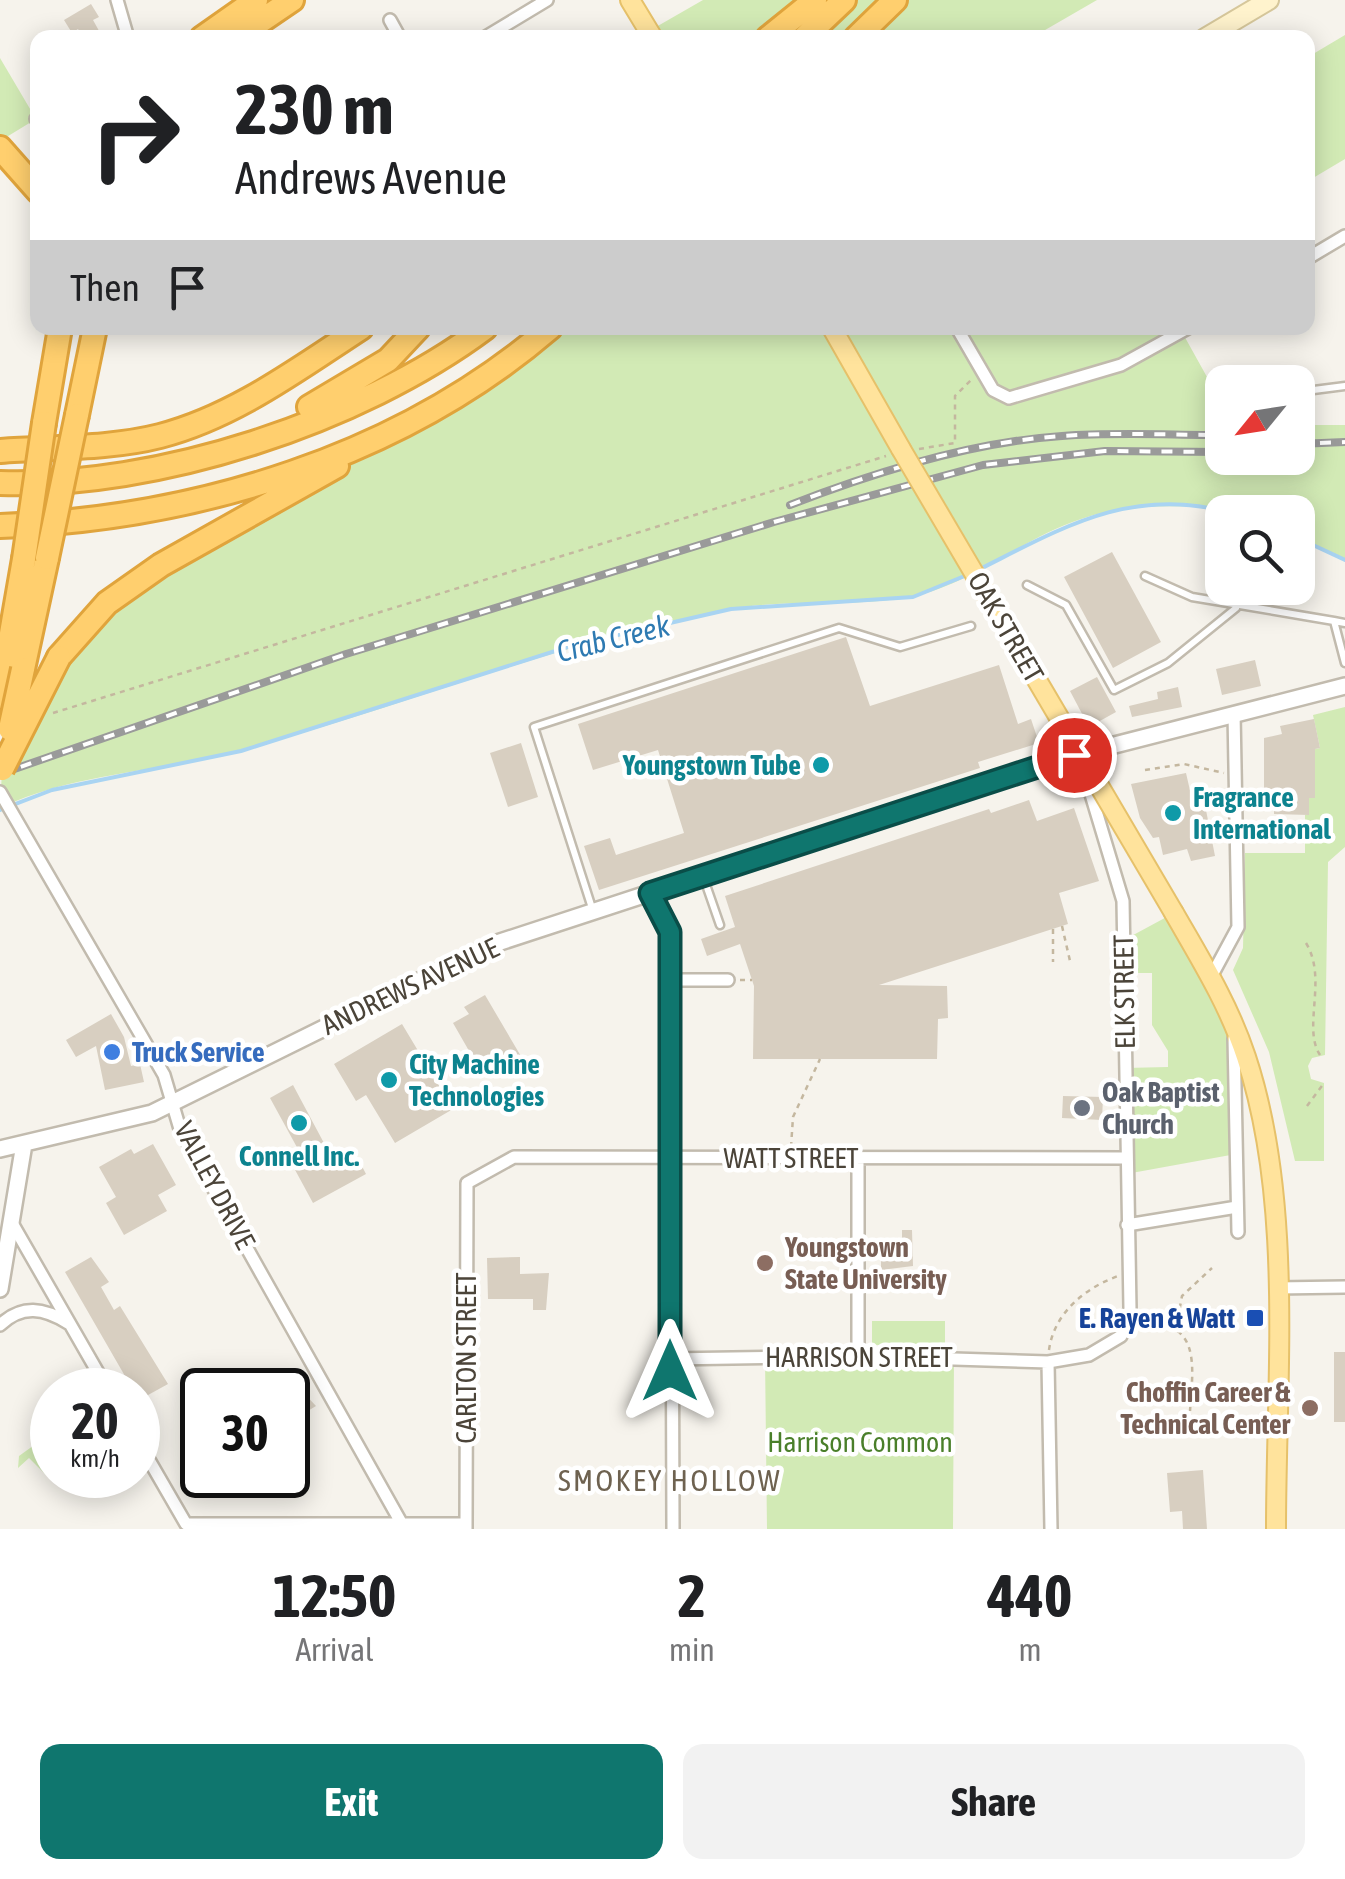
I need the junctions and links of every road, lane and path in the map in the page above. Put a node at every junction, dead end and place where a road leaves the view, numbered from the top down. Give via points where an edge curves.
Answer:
1 (117, 0) edge
2 (256, 0) edge
3 (292, 0) edge
4 (547, 0) edge
5 (630, 0) edge
6 (815, 0) edge
7 (844, 0) edge
8 (895, 0) edge
9 (1269, 0) edge
10 (390, 20) dead end
11 (126, 30) edge
12 (213, 30) edge
13 (248, 30) edge
14 (396, 30) edge
15 (497, 30) edge
16 (648, 30) edge
17 (778, 30) edge
18 (812, 30) edge
19 (864, 30) edge
20 (1218, 30) edge
21 (0, 148) edge
22 (30, 182) edge
23 (1345, 236) edge
24 (1315, 254) edge
25 (59, 335) edge
26 (94, 335) edge
27 (350, 335) edge
28 (411, 335) edge
29 (474, 335) edge
30 (541, 335) edge
31 (836, 335) edge
32 (960, 335) edge
33 (1176, 335) edge
34 (983, 373) junction
35 (1345, 386) edge
36 (1315, 390) edge
37 (406, 427) junction
38 (0, 451) edge
39 (898, 452) junction
40 (193, 458) junction
41 (0, 483) edge
42 (0, 526) edge
43 (35, 558) junction
44 (1145, 576) dead end
45 (1027, 584) dead end
46 (1236, 608) junction
47 (1334, 622) junction
48 (1345, 622) edge
49 (971, 626) dead end
50 (1345, 662) edge
51 (1345, 686) edge
52 (1, 690) edge
53 (1234, 712) junction
54 (48, 715) dead end
55 (1074, 755) junction
56 (1145, 770) dead end
57 (1236, 772) junction
58 (1, 784) edge
59 (703, 876) junction
60 (650, 893) junction
61 (593, 912) junction
62 (720, 925) dead end
63 (1062, 926) dead end
64 (1053, 929) dead end
65 (1306, 943) dead end
66 (1070, 961) dead end
67 (1054, 962) dead end
68 (1211, 977) junction
69 (672, 980) junction
70 (728, 980) dead end
71 (1234, 1024) junction
72 (1320, 1055) dead end
73 (820, 1059) dead end
74 (1324, 1083) dead end
75 (172, 1102) junction
76 (1307, 1106) dead end
77 (24, 1144) junction
78 (0, 1149) edge
79 (670, 1158) junction
80 (791, 1158) junction
81 (1126, 1158) junction
82 (858, 1159) junction
83 (465, 1187) joint
84 (1237, 1207) junction
85 (12, 1223) junction
86 (1126, 1226) junction
87 (1238, 1232) dead end
88 (1212, 1268) dead end
89 (1128, 1273) junction
90 (1276, 1288) junction
91 (1345, 1288) edge
92 (0, 1290) edge
93 (0, 1325) edge
94 (70, 1325) junction
95 (1128, 1325) junction
96 (1176, 1330) junction
97 (858, 1356) junction
98 (670, 1359) junction
99 (1048, 1362) junction
100 (95, 1368) edge
101 (1190, 1411) dead end
102 (160, 1478) edge
103 (404, 1526) junction
104 (466, 1526) edge
105 (673, 1529) edge
106 (1051, 1529) edge
107 (1276, 1529) edge

1 - 11 street
2 - 12 highway
3 - 13 highway
4 - 15 street
5 - 16 main road
6 - 17 highway
7 - 18 highway
8 - 19 highway
9 - 20 main road
10 - 14 street
21 - 22 highway
23 - 24 street
25 - 43 highway, bridge via 44,423
26 - 43 highway, bridge
27 - 38 highway via 250,399 180,430 132,441
28 - 40 highway via 388,360 299,413
29 - 40 highway via 399,383
30 - 37 highway
31 - 39 main road, OAK STREET
32 - 34 street
33 - 34 street via 1121,366 1004,398
34 - 39 path via 955,396 955,443
35 - 36 lane
37 - 42 highway via 200,499 80,523
37 - 58 highway, bridge via 107,603 59,657
39 - 54 path
39 - 68 main road, OAK STREET, bridge
40 - 41 highway via 128,472
43 - 52 highway
43 - 58 highway, bridge
44 - 46 lane
45 - 46 lane via 1066,605 1114,690 1168,662
46 - 47 lane
47 - 48 lane
47 - 50 lane
49 - 61 lane via 900,647 839,628 534,727
51 - 53 street, ANDREWS AVENUE
53 - 55 street, ANDREWS AVENUE
53 - 57 street
55 - 59 street, ANDREWS AVENUE
55 - 81 street, ELK STREET via 1123,901
56 - 57 path via 1184,764
57 - 68 street via 1238,927
58 - 75 street, VALLEY DRIVE via 164,1075
59 - 60 street, ANDREWS AVENUE
59 - 62 lane
60 - 61 street, ANDREWS AVENUE
60 - 69 street via 670,932
61 - 75 street, ANDREWS AVENUE via 470,953
63 - 66 path
64 - 67 path
65 - 72 path via 1315,959 1312,1038
68 - 71 main road, OAK STREET
69 - 70 street
69 - 79 street
71 - 84 street
71 - 90 main road, OAK STREET via 1269,1157
73 - 80 path via 793,1117
74 - 76 path
75 - 77 street, ANDREWS AVENUE via 152,1113
75 - 103 street, VALLEY DRIVE via 180,1128
77 - 78 street, ANDREWS AVENUE
77 - 85 street
79 - 80 street, WATT STREET
79 - 83 street, WATT STREET via 514,1157
79 - 98 street
80 - 82 street, WATT STREET
81 - 82 street, WATT STREET
81 - 86 street, ELK STREET
82 - 97 street
83 - 104 street, CARLTON STREET
84 - 86 street
84 - 87 street
85 - 92 street
85 - 94 street
86 - 89 street, ELK STREET
88 - 96 path via 1182,1296
89 - 95 street, ELK STREET
89 - 99 path via 1091,1289 1066,1312
90 - 91 street
90 - 107 main road, OAK STREET
93 - 94 street via 26,1310 45,1311
94 - 100 street
95 - 96 path via 1154,1322
95 - 99 street via 1102,1350
96 - 101 path via 1190,1348
97 - 98 street, HARRISON STREET
97 - 99 street, HARRISON STREET
98 - 105 street
99 - 106 street
102 - 103 street via 186,1524
103 - 104 street

